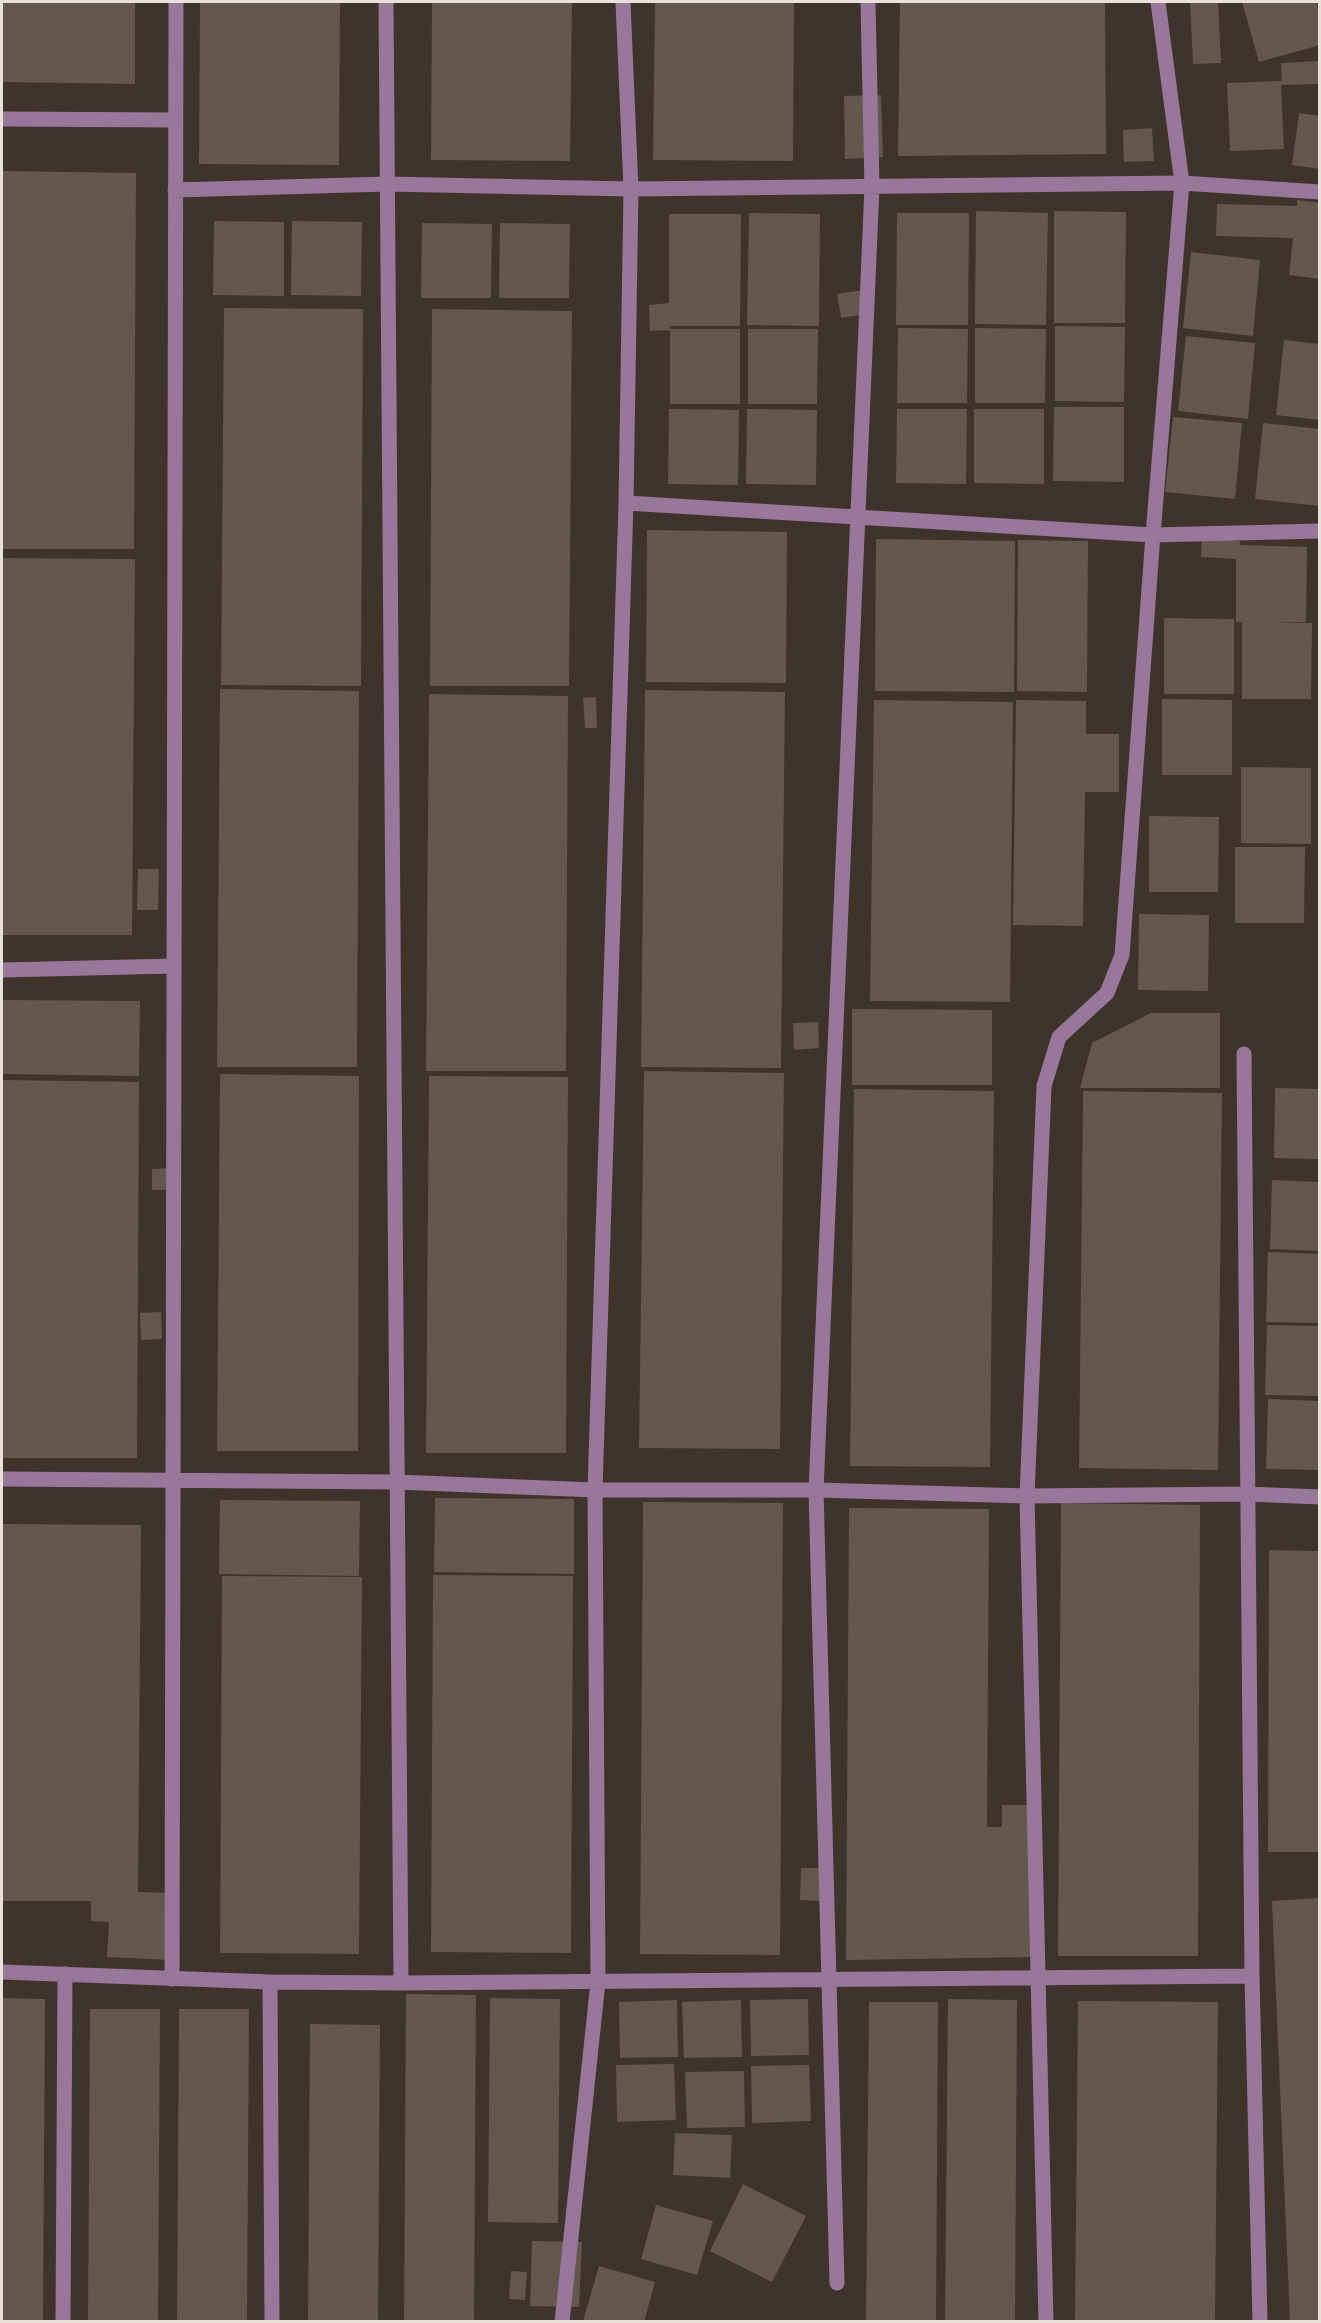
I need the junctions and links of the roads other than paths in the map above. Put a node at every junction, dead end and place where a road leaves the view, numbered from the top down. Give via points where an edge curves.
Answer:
1 (176, 2) edge
2 (386, 2) edge
3 (623, 2) edge
4 (868, 2) edge
5 (1158, 2) edge
6 (2, 119) edge
7 (176, 120) junction
8 (1182, 183) junction
9 (387, 184) junction
10 (872, 187) junction
11 (631, 189) junction
12 (175, 190) junction
13 (1320, 192) edge
14 (626, 503) junction
15 (860, 515) junction
16 (1320, 531) edge
17 (1153, 535) junction
18 (174, 966) junction
19 (2, 970) edge
20 (1244, 1054) dead end
21 (2, 1479) edge
22 (172, 1480) junction
23 (398, 1482) junction
24 (595, 1490) junction
25 (816, 1490) junction
26 (1247, 1494) junction
27 (1027, 1496) junction
28 (1320, 1497) edge
29 (2, 1972) edge
30 (65, 1974) junction
31 (1252, 1976) junction
32 (1036, 1977) junction
33 (171, 1979) junction
34 (828, 1980) junction
35 (270, 1982) junction
36 (598, 1982) junction
37 (401, 1983) junction
38 (837, 2283) dead end
39 (63, 2322) edge
40 (272, 2322) edge
41 (562, 2322) edge
42 (1046, 2322) edge
43 (1260, 2322) edge

1 - 7 street
2 - 9 street
3 - 11 street
4 - 10 street
5 - 8 street
6 - 7 street
7 - 12 street
8 - 10 street
8 - 13 street
8 - 17 street
9 - 11 street
9 - 12 street
9 - 23 street
10 - 11 street
10 - 15 street
11 - 14 street
12 - 18 street
14 - 15 street
14 - 24 street
15 - 17 street
15 - 25 street
16 - 17 street
17 - 27 street via 1122,955 1107,993 1059,1037 1044,1086
18 - 19 street
18 - 22 street
20 - 26 street
21 - 22 street
22 - 23 street
22 - 33 street
23 - 24 street
23 - 37 street
24 - 25 street
24 - 36 street
25 - 27 street
25 - 34 street
26 - 27 street
26 - 28 street
26 - 31 street
27 - 32 street
29 - 30 street
30 - 33 street
30 - 39 street
31 - 32 street
31 - 43 street
32 - 34 street
32 - 42 street
33 - 35 street
34 - 36 street
34 - 38 street
35 - 37 street
35 - 40 street
36 - 37 street
36 - 41 street

